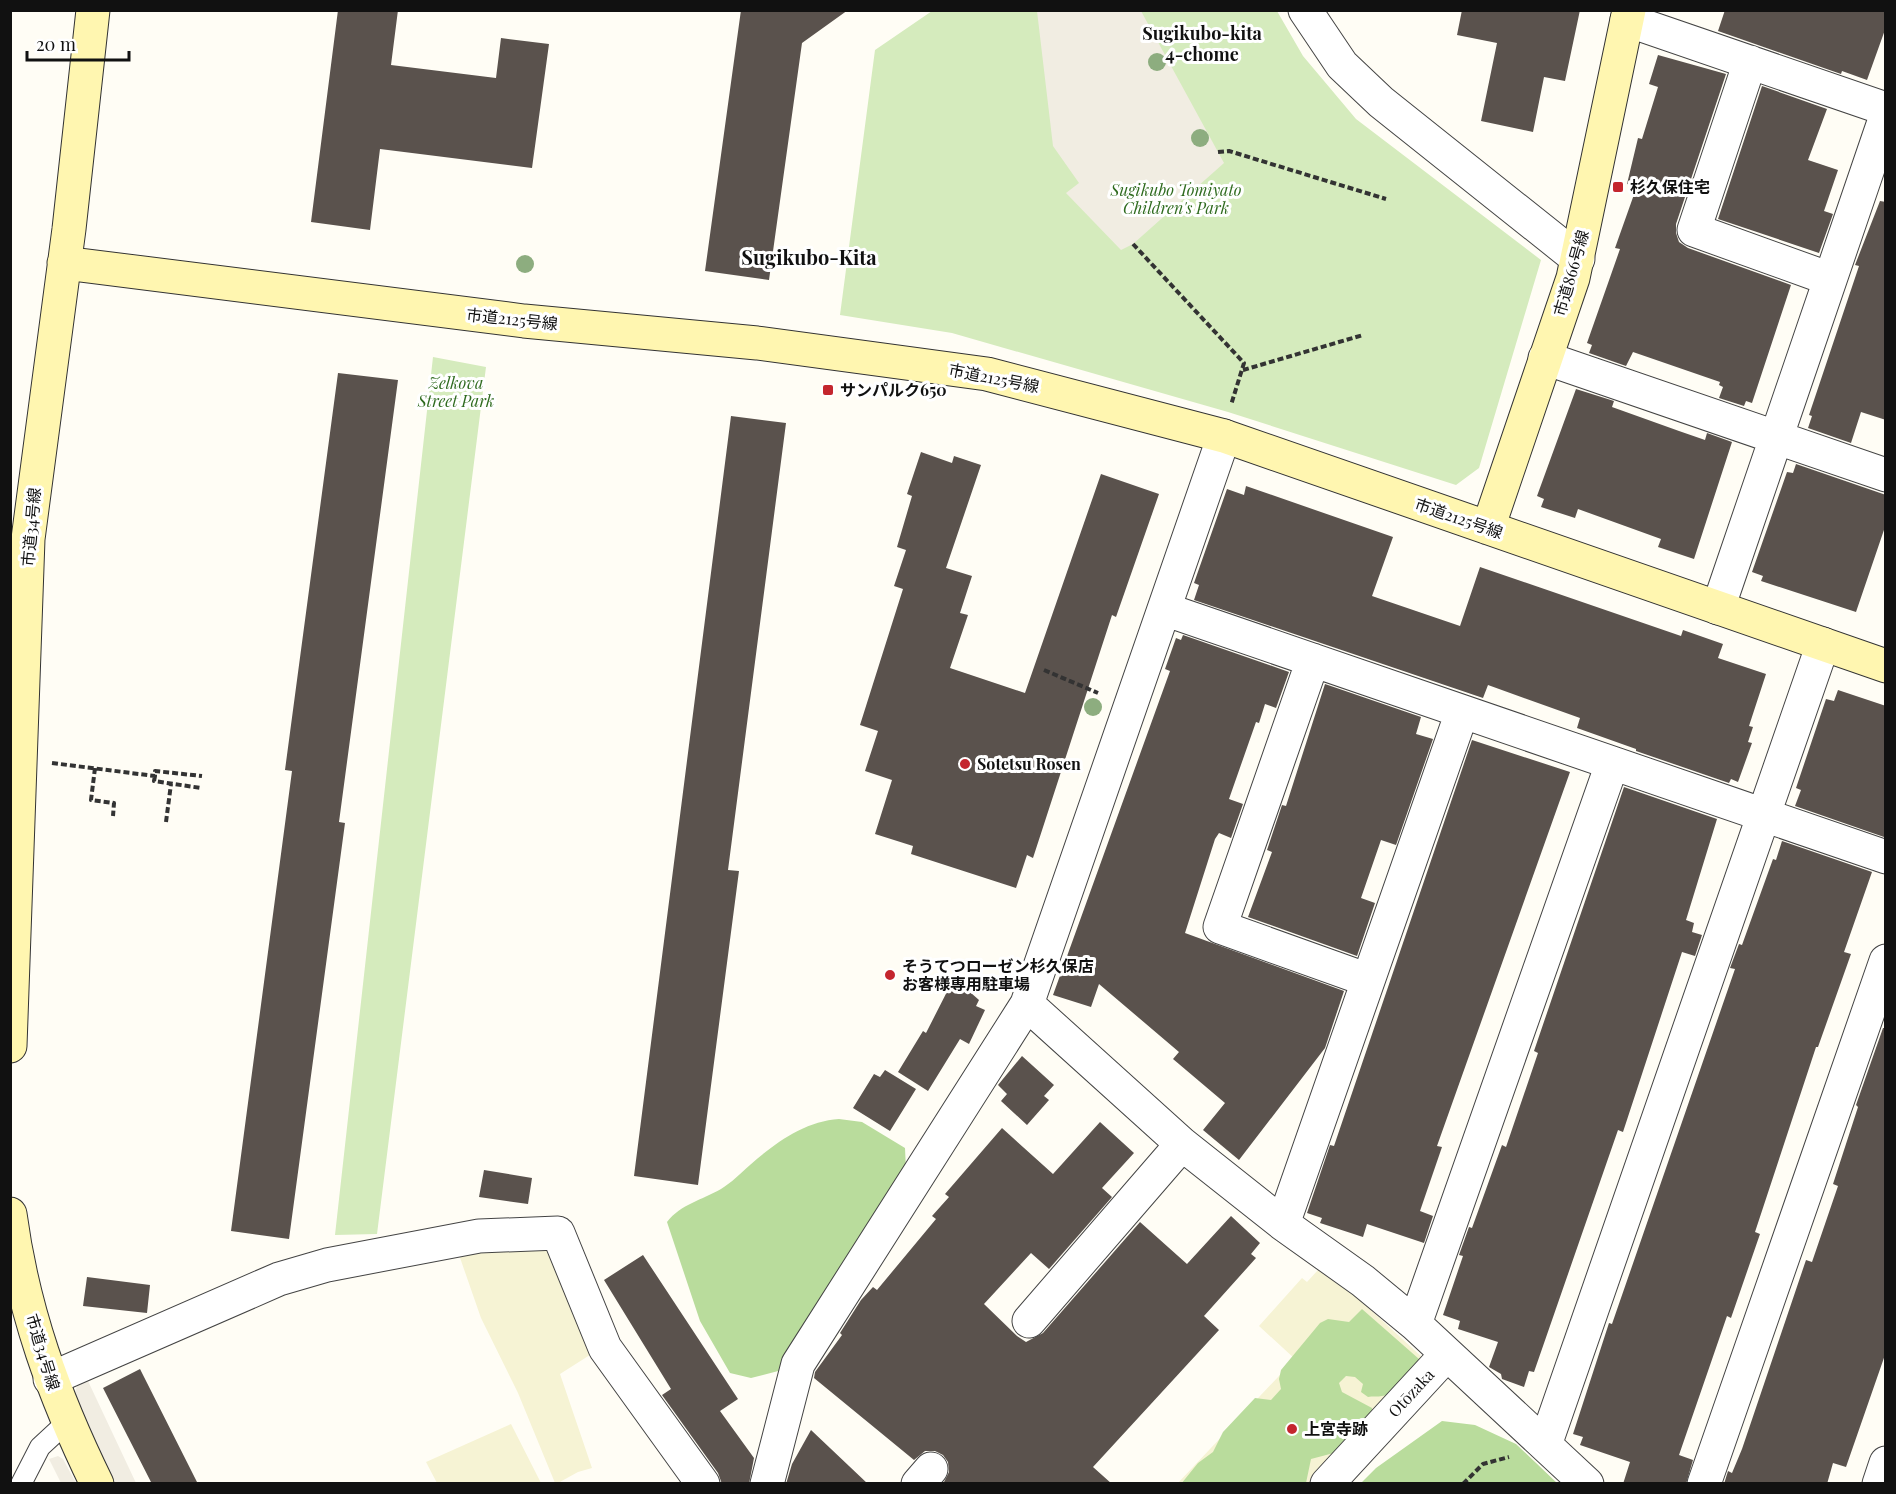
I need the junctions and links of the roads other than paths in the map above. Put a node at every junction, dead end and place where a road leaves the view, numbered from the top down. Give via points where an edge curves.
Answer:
1 (93, 10) edge
2 (1305, 10) edge
3 (1628, 15) edge
4 (1750, 62) junction
5 (1886, 109) edge
6 (1886, 116) edge
7 (1578, 259) junction
8 (64, 263) junction
9 (1830, 279) junction
10 (1545, 358) junction
11 (1226, 424) junction
12 (1776, 437) junction
13 (1886, 475) edge
14 (1488, 528) junction
15 (1718, 608) junction
16 (1164, 609) junction
17 (1823, 644) junction
18 (1312, 660) junction
19 (1886, 666) edge
20 (1462, 712) junction
21 (1612, 764) junction
22 (1764, 816) junction
23 (1886, 858) edge
24 (1886, 961) edge
25 (1368, 980) junction
26 (1027, 1004) junction
27 (10, 1046) edge
28 (1182, 1144) junction
29 (10, 1214) edge
30 (1283, 1224) junction
31 (1029, 1321) dead end
32 (1415, 1324) junction
33 (1447, 1354) junction
34 (50, 1379) junction
35 (67, 1422) junction
36 (1530, 1450) junction
37 (1886, 1463) edge
38 (21, 1484) edge
39 (97, 1484) edge
40 (703, 1484) edge
41 (767, 1484) edge
42 (1327, 1484) edge
43 (1587, 1484) edge
44 (1704, 1484) edge
45 (1878, 1484) edge

1 - 8 street, 市道34号線
2 - 7 street via 1342,65 1381,102
3 - 4 street
3 - 7 street, 市道866号線
4 - 5 street
4 - 9 street via 1694,230
6 - 9 street
7 - 10 street, 市道866号線
8 - 11 street, 市道2125号線 via 512,319 757,343 987,374
8 - 27 street, 市道34号線 via 28,538
9 - 12 street
10 - 12 street
10 - 14 street, 市道866号線
11 - 14 street, 市道2125号線
11 - 16 street
12 - 13 street
12 - 15 street
14 - 15 street, 市道2125号線
15 - 17 street, 市道2125号線
16 - 18 street
16 - 26 street
17 - 19 street, 市道2125号線
17 - 22 street
18 - 20 street
18 - 25 street via 1220,927
20 - 21 street
20 - 25 street
21 - 22 street
21 - 32 street
22 - 23 street
22 - 36 street
24 - 44 street
25 - 30 street
26 - 28 street
26 - 41 street via 798,1364
28 - 30 street
28 - 31 street
29 - 34 street, 市道34号線 via 18,1270
30 - 32 street
32 - 33 street
33 - 36 street
33 - 42 street, Otōzaka
34 - 35 street, 市道34号線
34 - 40 street via 279,1279 327,1265 479,1236 558,1233 605,1348
35 - 38 lane via 40,1447
35 - 39 street, 市道34号線
36 - 43 street
37 - 45 street

